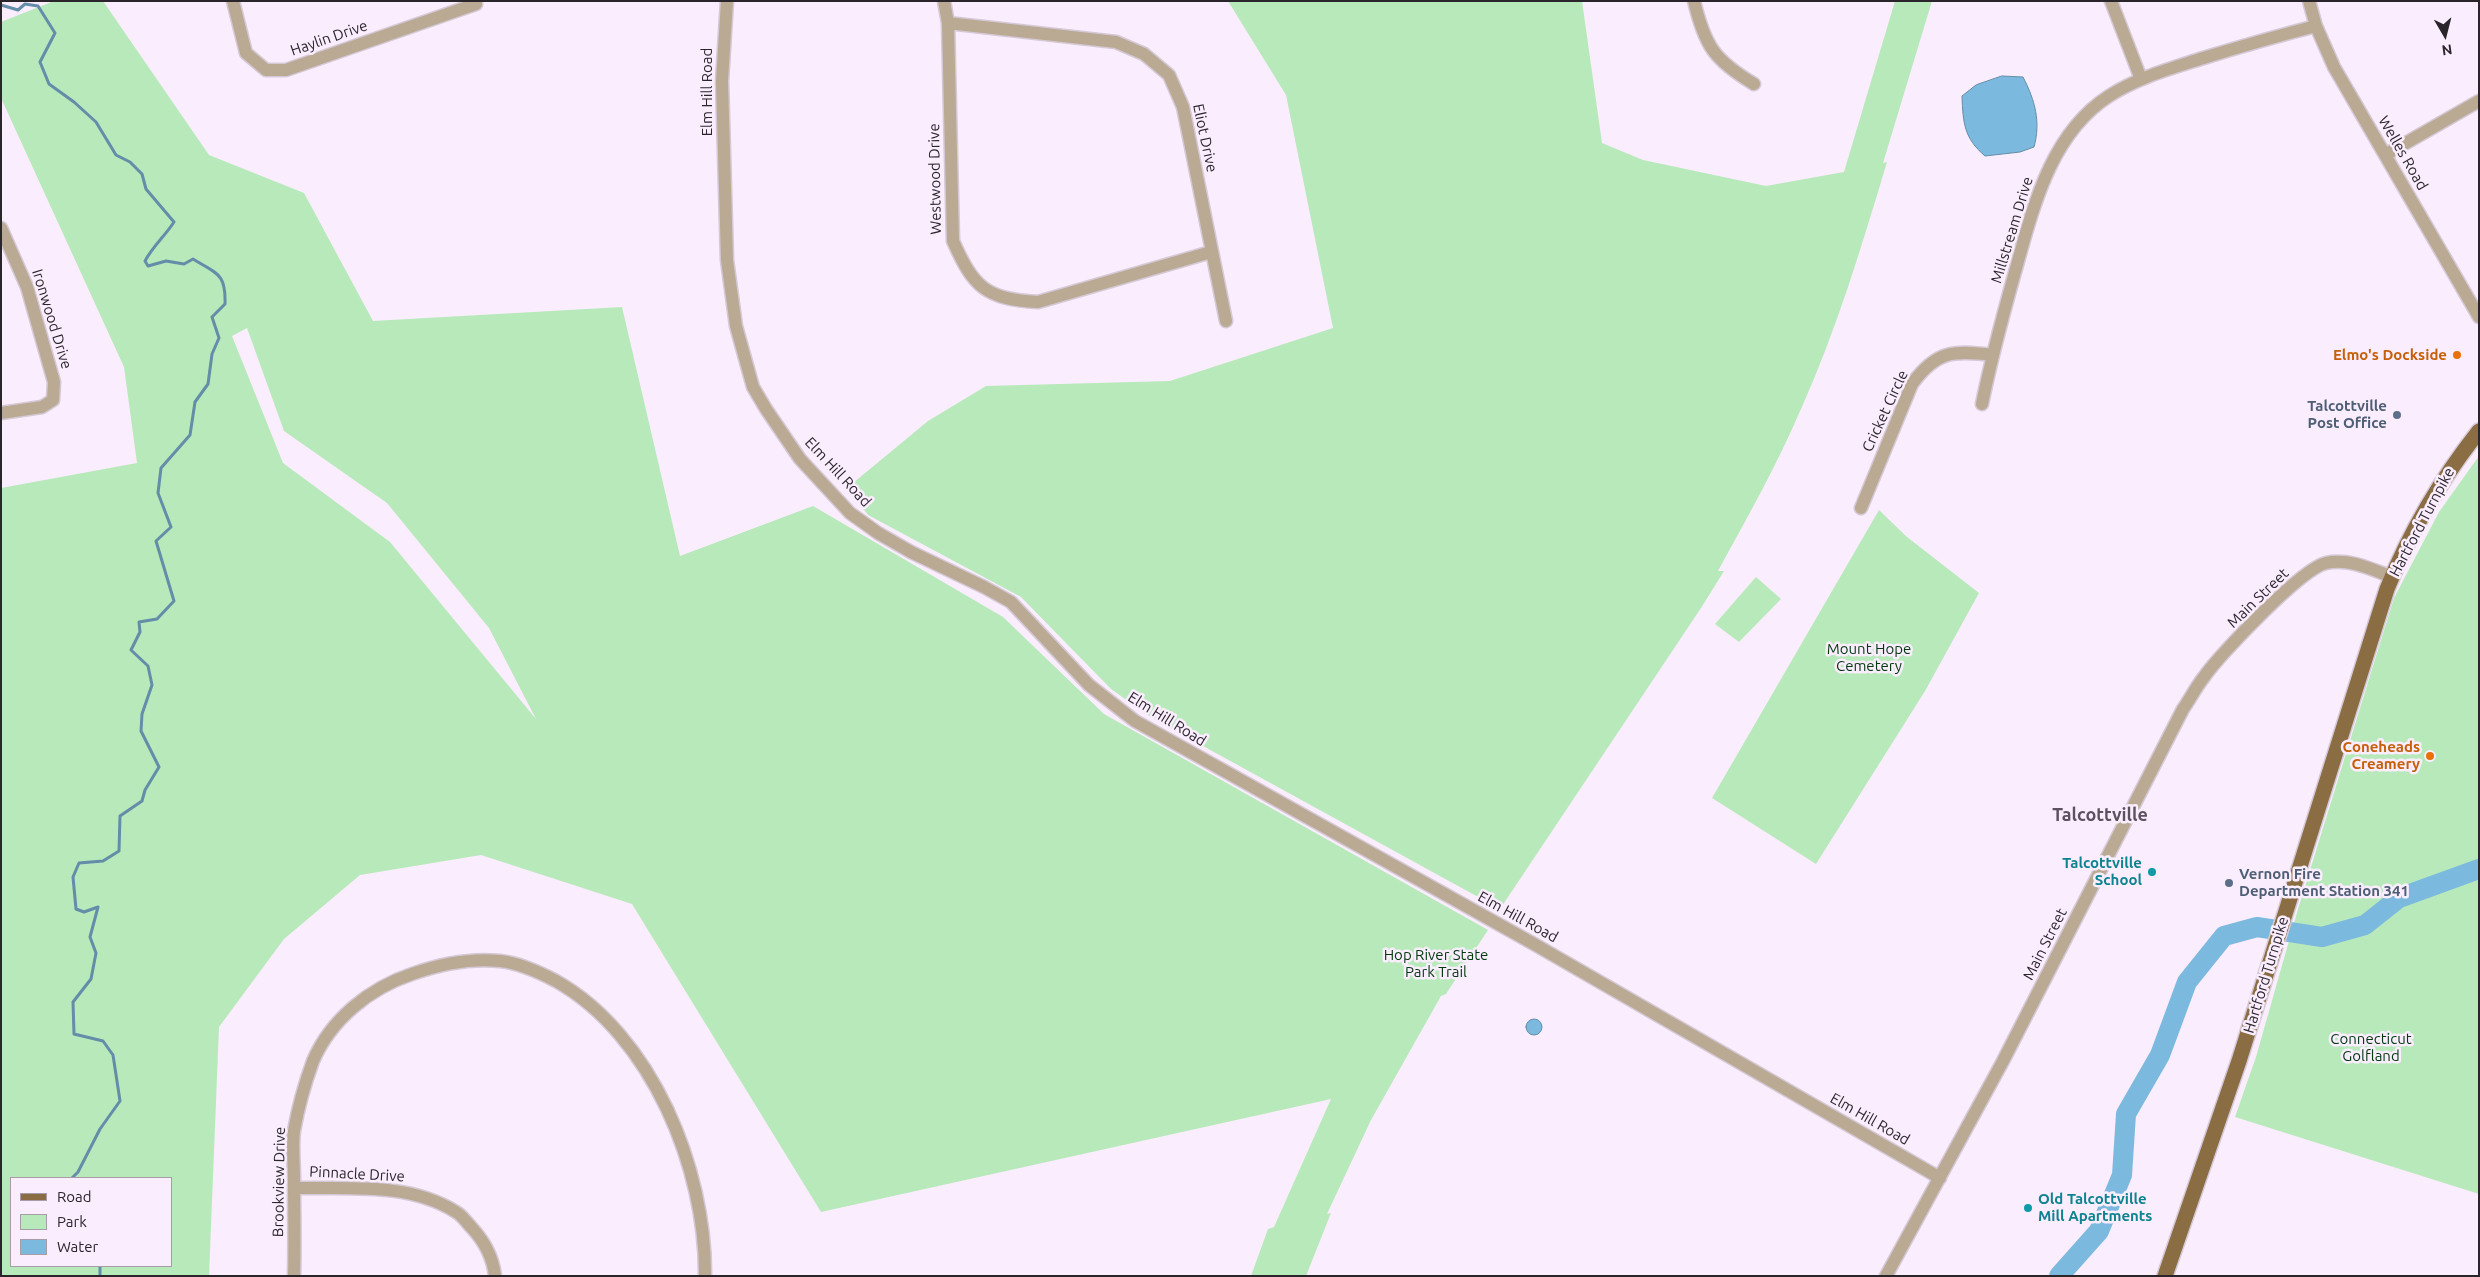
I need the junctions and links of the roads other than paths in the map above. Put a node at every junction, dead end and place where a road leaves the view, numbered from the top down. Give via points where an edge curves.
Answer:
1 (233, 1) edge
2 (727, 1) edge
3 (944, 1) edge
4 (1694, 1) edge
5 (2111, 1) edge
6 (2309, 1) edge
7 (476, 4) dead end
8 (948, 23) junction
9 (2316, 26) junction
10 (2140, 79) junction
11 (1754, 84) dead end
12 (2479, 101) edge
13 (2385, 155) junction
14 (1, 228) edge
15 (1211, 252) junction
16 (2479, 317) edge
17 (1226, 320) dead end
18 (1992, 355) junction
19 (1982, 404) dead end
20 (1, 413) edge
21 (2479, 431) edge
22 (1861, 508) dead end
23 (2392, 577) junction
24 (1940, 1178) junction
25 (294, 1188) junction
26 (294, 1276) edge
27 (495, 1276) edge
28 (705, 1276) edge
29 (1886, 1276) edge
30 (2165, 1276) edge

1 - 7 street, Haylin Drive via 246,53 266,70 286,70
2 - 24 street, Elm Hill Road via 722,81 724,187 727,260 736,326 753,387 766,410 800,459 850,513 911,552 1011,602 1089,684 1135,721 1534,944
3 - 8 street, Westwood Drive
4 - 11 street via 1702,32 1712,51 1731,70
5 - 10 street
6 - 9 street, Welles Road
8 - 15 street, Eliot Drive via 1116,42 1144,54 1169,75 1183,108
8 - 15 street, Westwood Drive via 953,241 966,270 983,288 1009,300 1038,302
9 - 10 street, Millstream Drive
9 - 13 street, Welles Road via 2334,67
10 - 18 street, Millstream Drive via 2108,97 2082,120 2060,148 2041,185
12 - 13 street
13 - 16 street, Welles Road
14 - 20 street, Ironwood Drive via 27,288 54,382 53,400 42,407
15 - 17 street, Eliot Drive
18 - 19 street, Millstream Drive
18 - 22 street, Cricket Circle via 1970,352 1944,354 1925,366 1912,384
21 - 23 main road, Hartford Turnpike via 2438,487
23 - 24 street, Main Street via 2363,566 2340,562 2324,564 2306,574 2250,626 2204,676 2183,709
23 - 30 main road, Hartford Turnpike via 2216,1129
24 - 29 street, Main Street
25 - 26 street, Brookview Drive
25 - 27 street, Pinnacle Drive via 381,1189 421,1195 457,1212 480,1237 494,1265
25 - 28 street, Brookview Drive via 294,1133 301,1098 314,1060 334,1027 361,1000 391,981 434,966 501,961 541,973 600,1012 645,1071 666,1105 695,1186 703,1228

